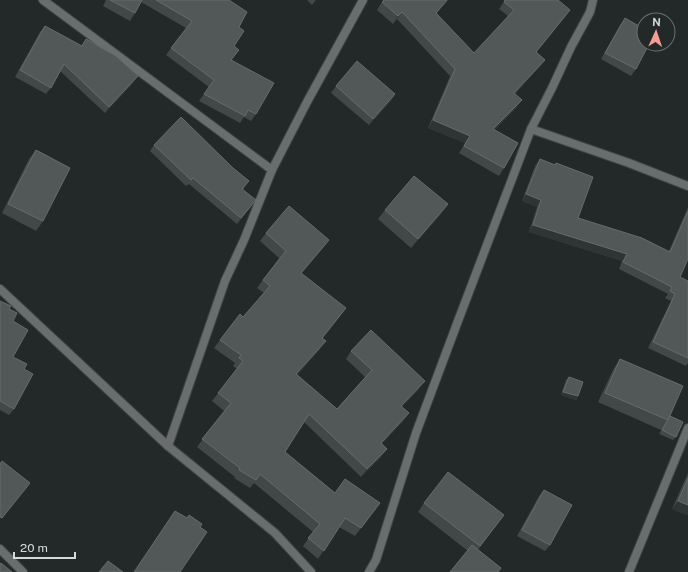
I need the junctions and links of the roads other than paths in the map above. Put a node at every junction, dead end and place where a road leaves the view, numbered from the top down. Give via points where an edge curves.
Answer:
1 (43, 0) edge
2 (363, 0) edge
3 (593, 0) edge
4 (531, 129) junction
5 (272, 170) junction
6 (688, 186) edge
7 (0, 289) edge
8 (688, 428) edge
9 (168, 446) junction
10 (0, 549) edge
11 (23, 572) edge
12 (311, 572) edge
13 (369, 572) edge
14 (630, 572) edge

1 - 5 street
2 - 5 street
3 - 4 street via 590,12
4 - 6 street via 629,162
4 - 13 street via 416,433 376,560
5 - 9 street via 225,281
7 - 9 street
8 - 14 street
9 - 12 street via 275,533
10 - 11 street

